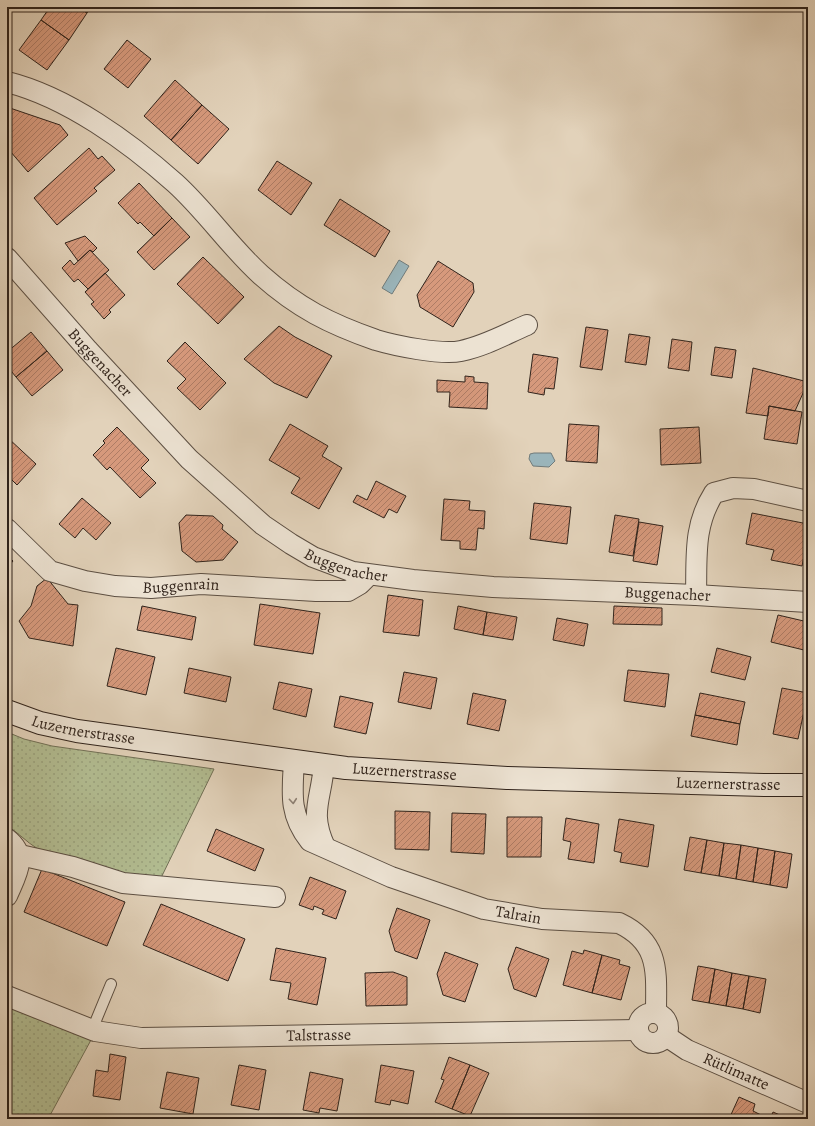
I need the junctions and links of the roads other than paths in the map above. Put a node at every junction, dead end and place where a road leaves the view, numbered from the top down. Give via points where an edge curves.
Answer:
1 (7, 82) edge
2 (7, 258) edge
3 (527, 325) dead end
4 (808, 500) edge
5 (7, 529) edge
6 (369, 575) junction
7 (696, 595) junction
8 (808, 602) edge
9 (7, 710) edge
10 (294, 762) junction
11 (324, 765) junction
12 (808, 785) edge
13 (7, 838) edge
14 (325, 847) junction
15 (20, 855) junction
16 (7, 896) edge
17 (275, 897) dead end
18 (111, 984) dead end
19 (7, 996) edge
20 (656, 1012) junction
21 (92, 1030) junction
22 (638, 1030) junction
23 (666, 1036) junction
24 (808, 1103) edge

1 - 3 street via 25,86 55,101 100,125 133,148 175,184 261,275 311,313 325,320 392,345 460,351 485,344
2 - 6 street, Buggenacher via 181,451 225,492 263,525 313,557 337,567
4 - 7 street via 754,489 733,488 714,493 699,522
5 - 6 street, Buggenrain via 50,571 66,577 115,586 151,588 201,584 316,591 348,590 360,584
6 - 7 street, Buggenacher via 493,587
7 - 8 street, Buggenacher
9 - 10 main road, Luzernerstrasse via 40,723 77,731
10 - 11 main road, Luzernerstrasse
10 -> 14 street, Talrain via 292,790 297,822 310,840
11 - 12 main road, Luzernerstrasse via 507,778
11 - 14 street via 315,817
13 - 15 street
14 - 20 street, Talrain via 390,877 484,909 542,920 619,923 637,935 654,960
15 - 16 street via 18,868
15 - 17 street via 73,867 123,883
18 - 21 lane
19 - 21 street, Talstrasse
20 - 22 street via 644,1014
20 - 23 street via 667,1021 669,1026
21 - 22 street, Talstrasse via 141,1038
22 - 23 street via 647,1042 658,1042
23 - 24 street, Rütlimatte via 687,1050

